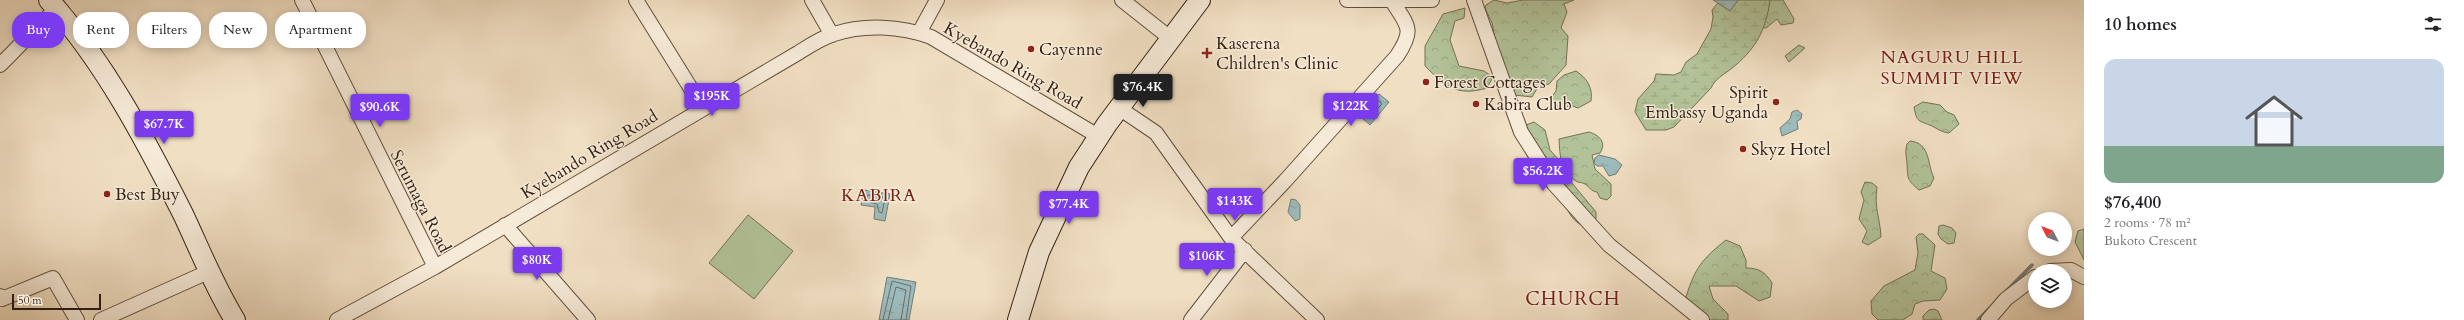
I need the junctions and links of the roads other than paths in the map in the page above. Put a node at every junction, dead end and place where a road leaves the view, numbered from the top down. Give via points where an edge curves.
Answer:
1 (302, 0) edge
2 (636, 0) edge
3 (812, 0) edge
4 (937, 0) edge
5 (1122, 0) edge
6 (1200, 0) edge
7 (1347, 0) edge
8 (1432, 0) edge
9 (1474, 0) edge
10 (1392, 1) edge
11 (53, 4) edge
12 (919, 33) junction
13 (832, 35) junction
14 (1167, 41) junction
15 (0, 65) edge
16 (703, 108) junction
17 (1119, 108) junction
18 (1102, 130) junction
19 (505, 225) junction
20 (1231, 238) junction
21 (1245, 250) junction
22 (435, 267) junction
23 (2072, 271) edge
24 (208, 272) junction
25 (2084, 277) edge
26 (2028, 282) edge
27 (0, 296) edge
28 (77, 320) edge
29 (101, 320) edge
30 (235, 320) edge
31 (337, 320) edge
32 (588, 320) edge
33 (1018, 320) edge
34 (1191, 320) edge
35 (1317, 320) edge
36 (1702, 320) edge
37 (1988, 320) edge

1 - 22 street, Serumaga Road
2 - 16 street
3 - 13 street
4 - 12 street
5 - 14 street
6 - 14 main road
7 - 10 street
8 - 10 street
9 - 36 street via 1521,132 1554,184 1610,245
10 - 20 street via 1408,27 1408,40 1397,56
11 - 15 street via 16,50
11 - 24 main road via 107,76 183,215
12 - 13 street, Kyebando Ring Road via 876,29 845,31
12 - 18 street, Kyebando Ring Road via 931,37
13 - 16 street, Kyebando Ring Road
14 - 17 main road
16 - 19 street, Kyebando Ring Road
17 - 18 main road
17 - 20 street via 1156,133 1166,144
18 - 33 main road via 1079,167 1039,252
19 - 22 street, Kyebando Ring Road
19 - 32 street
20 - 21 street
21 - 34 street
21 - 35 street
22 - 31 street, Kyebando Ring Road
23 - 25 street
24 - 29 street
24 - 30 main road
26 - 37 street via 2006,299
27 - 28 street via 2,300 53,278

